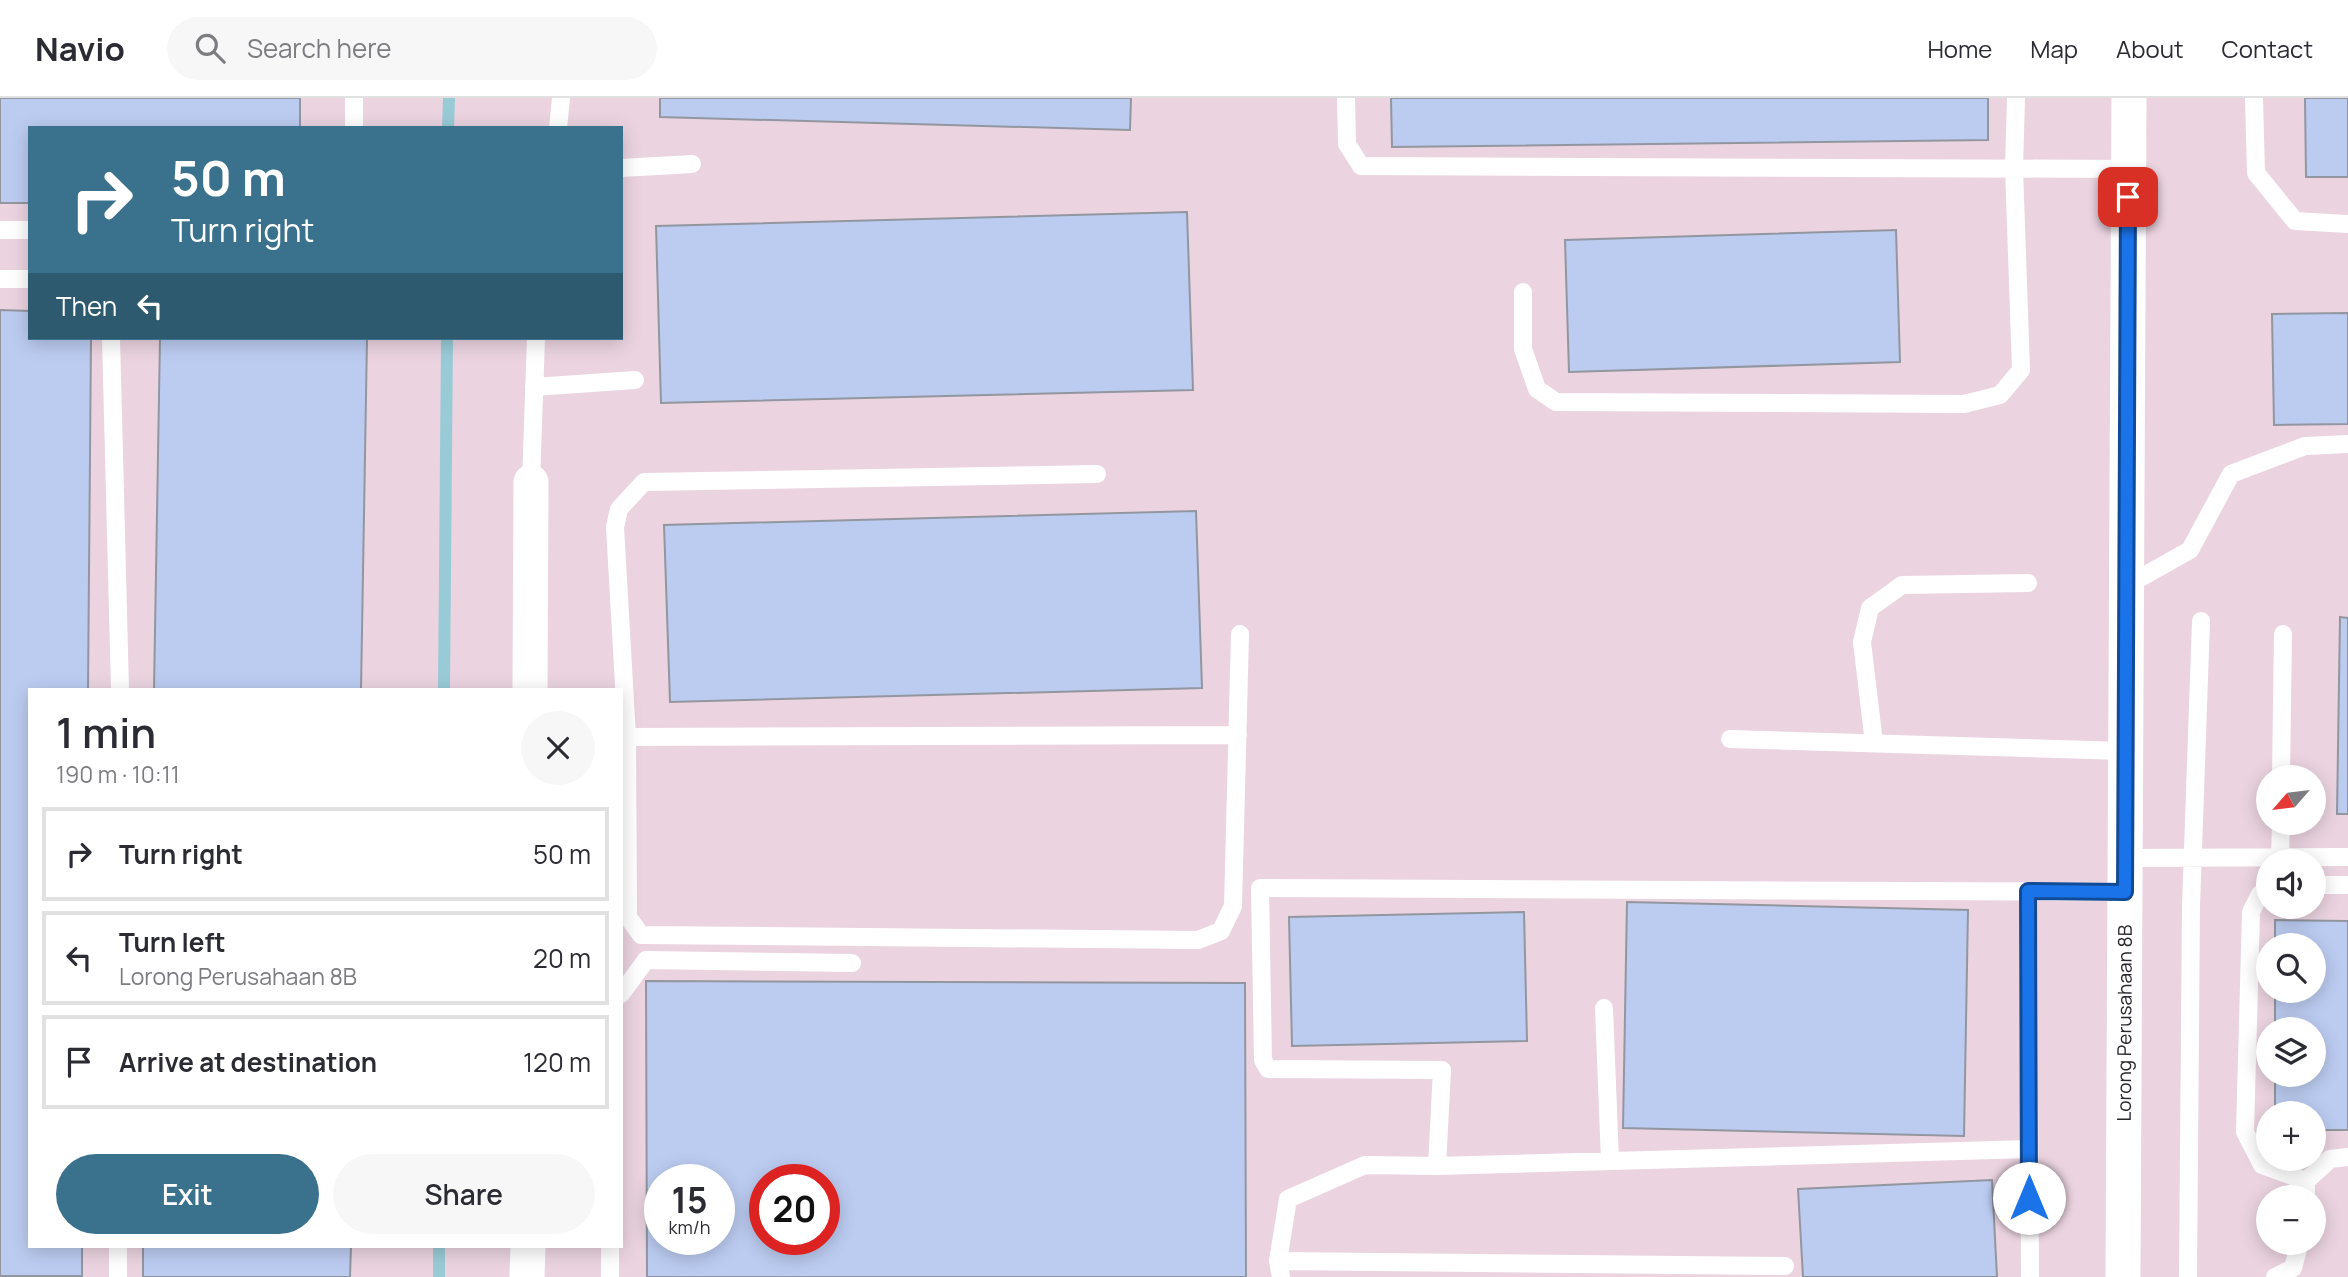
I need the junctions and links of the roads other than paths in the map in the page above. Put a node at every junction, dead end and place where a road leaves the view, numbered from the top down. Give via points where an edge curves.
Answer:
1 (354, 98) edge
2 (561, 98) edge
3 (1346, 98) edge
4 (2016, 98) edge
5 (2129, 98) edge
6 (2254, 98) edge
7 (354, 126) edge
8 (558, 126) edge
9 (692, 164) dead end
10 (623, 168) edge
11 (2014, 168) junction
12 (2128, 169) junction
13 (2348, 224) edge
14 (0, 230) edge
15 (28, 230) edge
16 (0, 279) edge
17 (28, 279) edge
18 (1522, 292) dead end
19 (111, 340) edge
20 (536, 340) edge
21 (635, 380) dead end
22 (534, 387) junction
23 (2348, 444) edge
24 (1097, 474) dead end
25 (531, 482) joint
26 (2028, 583) dead end
27 (2126, 586) junction
28 (2201, 621) dead end
29 (1240, 634) dead end
30 (2283, 634) dead end
31 (120, 688) edge
32 (530, 688) edge
33 (622, 688) edge
34 (623, 714) edge
35 (1238, 735) junction
36 (624, 737) edge
37 (1730, 739) dead end
38 (1874, 743) junction
39 (2125, 751) junction
40 (2281, 765) edge
41 (2326, 857) edge
42 (2348, 857) edge
43 (2194, 858) junction
44 (2256, 858) edge
45 (2125, 875) junction
46 (2326, 885) edge
47 (2348, 885) edge
48 (2028, 891) junction
49 (2256, 902) edge
50 (852, 963) dead end
51 (623, 991) edge
52 (1604, 1008) dead end
53 (2029, 1149) junction
54 (2348, 1157) edge
55 (1610, 1161) junction
56 (1437, 1166) junction
57 (2299, 1185) edge
58 (2309, 1185) edge
59 (118, 1248) edge
60 (528, 1248) edge
61 (610, 1248) edge
62 (2297, 1255) edge
63 (1785, 1266) dead end
64 (1279, 1269) edge
65 (2293, 1273) edge
66 (118, 1277) edge
67 (527, 1277) edge
68 (610, 1277) edge
69 (2030, 1277) edge
70 (2123, 1277) edge
71 (2188, 1277) edge
72 (2275, 1277) edge

1 - 7 lane
2 - 8 lane
3 - 11 lane via 1347,144 1361,166
4 - 11 lane
5 - 12 street, Lorong Perusahaan 8B
6 - 13 lane via 2256,173 2295,221
9 - 10 lane
11 - 12 lane
11 - 18 lane via 2021,370 2000,396 1964,404 1556,402 1537,389 1524,349
12 - 27 street, Lorong Perusahaan 8B
14 - 15 lane
16 - 17 lane
19 - 31 lane
20 - 22 lane
21 - 22 lane
22 - 25 lane
23 - 27 lane via 2305,446 2231,474 2190,550
24 - 33 lane via 644,482 619,509 615,527
25 - 32 street
26 - 38 lane via 1902,585 1870,608 1862,642
27 - 39 street, Lorong Perusahaan 8B
28 - 43 lane
29 - 35 lane
30 - 40 lane
34 - 36 lane
35 - 36 lane
35 - 36 lane via 1233,906 1221,931 1198,940 641,934 628,917
37 - 38 lane
38 - 39 lane
39 - 45 street, Lorong Perusahaan 8B
41 - 42 lane
43 - 44 lane
43 - 45 lane
43 - 71 lane
45 - 48 lane
45 - 70 street, Lorong Perusahaan 8B
46 - 47 lane
48 - 53 lane
48 - 56 lane via 1260,888 1263,1060 1268,1069 1442,1070
49 - 57 lane via 2251,912 2245,1132 2262,1165
50 - 51 lane via 646,960
52 - 55 lane
53 - 55 lane
53 - 69 lane
54 - 58 lane via 2330,1159
55 - 56 lane
56 - 64 lane via 1365,1165 1287,1199
59 - 66 lane
60 - 67 street
61 - 68 lane
62 - 65 lane
63 - 64 lane
65 - 72 lane

